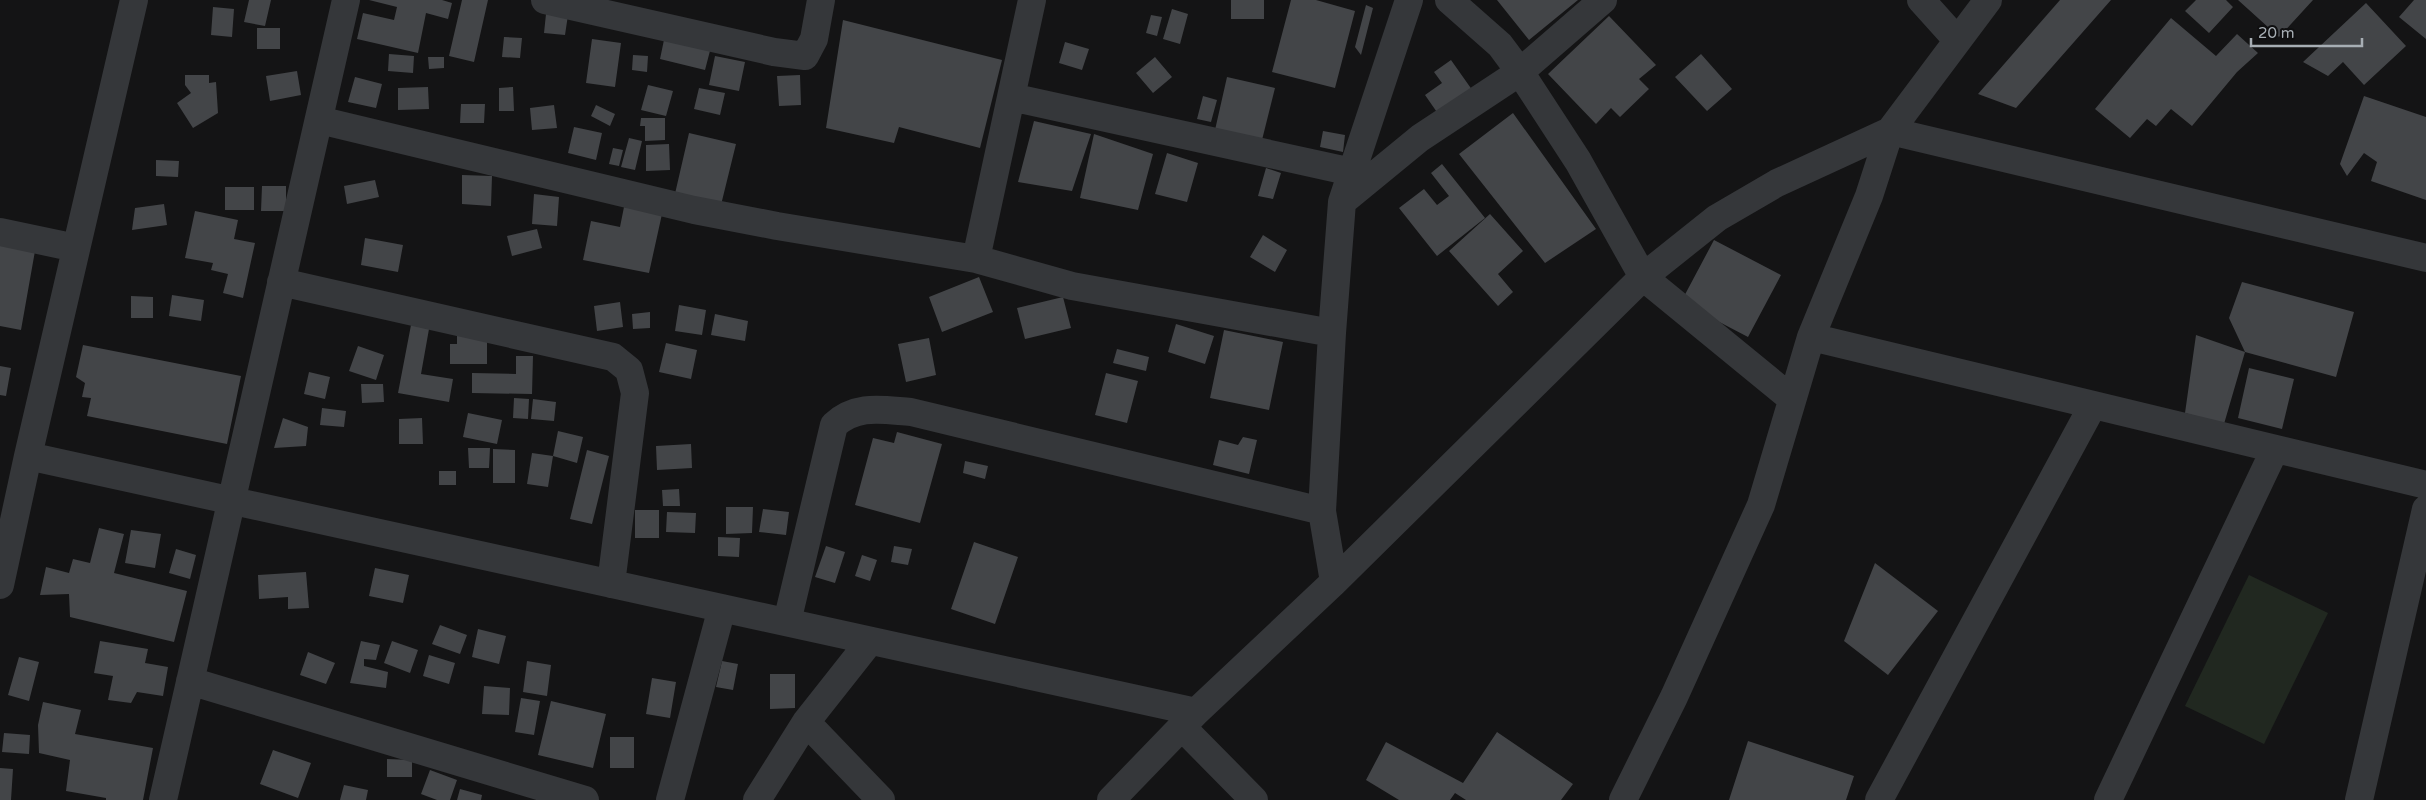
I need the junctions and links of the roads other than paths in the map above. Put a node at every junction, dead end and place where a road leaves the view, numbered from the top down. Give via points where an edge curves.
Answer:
1 (134, 0) edge
2 (346, 0) edge
3 (545, 0) edge
4 (821, 0) edge
5 (1032, 0) edge
6 (1409, 0) edge
7 (1449, 0) edge
8 (1603, 0) edge
9 (1920, 0) edge
10 (1988, 0) edge
11 (1958, 40) junction
12 (1520, 72) junction
13 (1011, 97) junction
14 (318, 120) junction
15 (1890, 130) junction
16 (1352, 172) junction
17 (1342, 202) junction
18 (0, 232) edge
19 (76, 248) junction
20 (2426, 258) edge
21 (976, 259) junction
22 (1643, 277) junction
23 (281, 282) junction
24 (1332, 333) junction
25 (1811, 337) junction
26 (1792, 399) junction
27 (2093, 405) junction
28 (2275, 449) junction
29 (28, 456) junction
30 (2426, 485) edge
31 (231, 501) junction
32 (2426, 509) edge
33 (1322, 511) junction
34 (5, 538) edge
35 (1334, 582) junction
36 (611, 584) junction
37 (0, 586) edge
38 (722, 608) junction
39 (786, 622) junction
40 (870, 641) junction
41 (190, 680) junction
42 (1189, 719) junction
43 (806, 722) junction
44 (162, 800) edge
45 (585, 800) edge
46 (670, 800) edge
47 (757, 800) edge
48 (881, 800) edge
49 (1111, 800) edge
50 (1254, 800) edge
51 (1623, 800) edge
52 (1879, 800) edge
53 (2108, 800) edge
54 (2359, 800) edge

1 - 19 street
2 - 14 street
3 - 4 street via 774,52 806,56 814,39
5 - 13 street
6 - 16 street
7 - 12 street via 1500,46
8 - 12 street
9 - 11 street
10 - 11 street
11 - 15 street
12 - 17 street via 1420,138
12 - 22 street via 1578,161
13 - 16 street
13 - 21 street
14 - 21 street via 694,210
14 - 23 street
15 - 20 street
15 - 22 street via 1776,183 1717,218
15 - 25 street via 1868,196
16 - 17 street
17 - 24 street
18 - 19 street
19 - 29 street
21 - 24 street via 1072,286
22 - 26 street
22 - 35 street
23 - 31 street
23 - 36 street via 613,357 629,370 635,393
24 - 33 street
25 - 26 street
25 - 27 street
26 - 51 street via 1761,505 1674,697
27 - 28 street
27 - 52 street
28 - 30 street
28 - 53 street
29 - 31 street
29 - 34 street
31 - 36 street
31 - 41 street
32 - 54 street
33 - 35 street
33 - 39 street via 911,412 856,411 834,425
34 - 37 street
35 - 42 street
36 - 38 street
38 - 39 street
38 - 46 street
39 - 40 street
40 - 42 street
40 - 43 street
41 - 44 street
41 - 45 street
42 - 49 street
42 - 50 street
43 - 47 street
43 - 48 street

